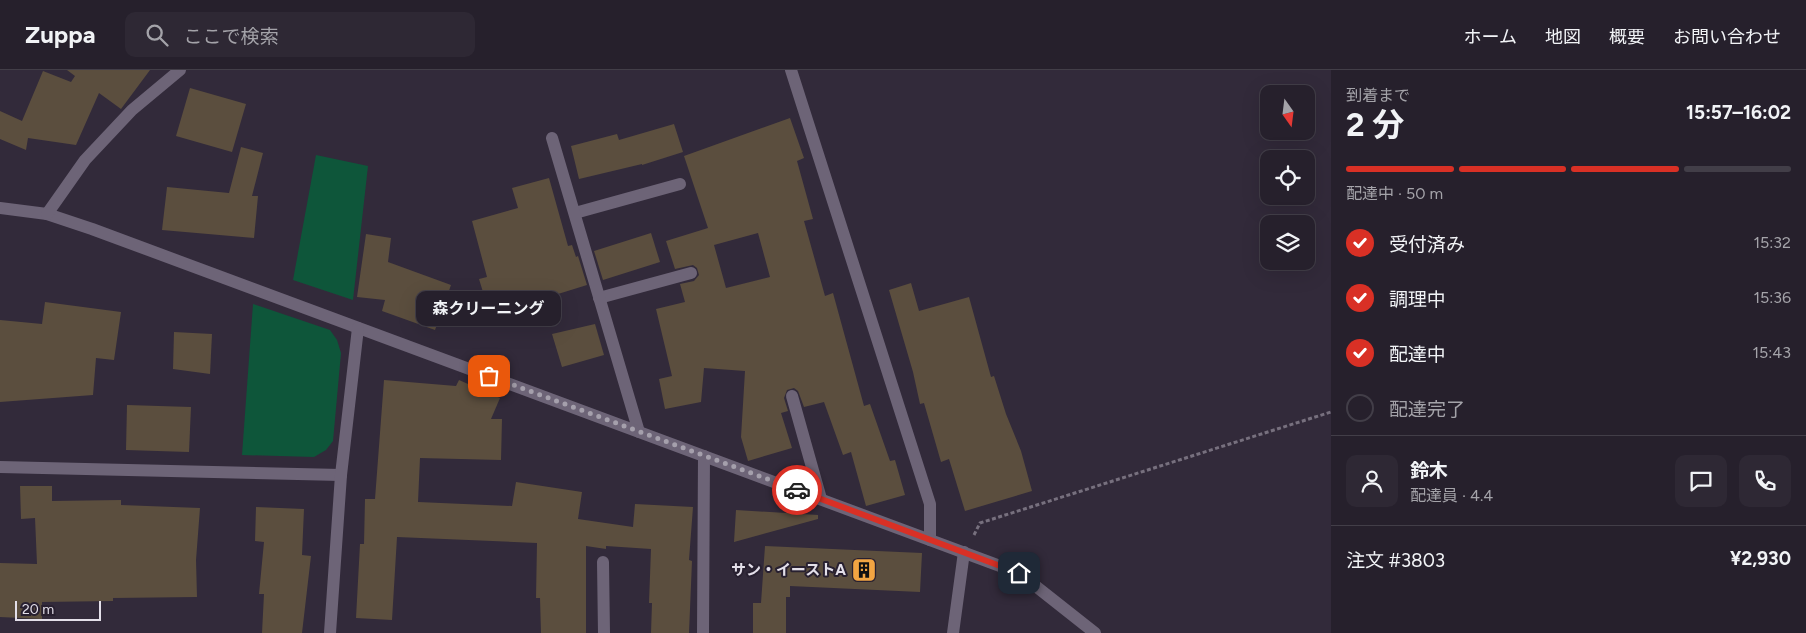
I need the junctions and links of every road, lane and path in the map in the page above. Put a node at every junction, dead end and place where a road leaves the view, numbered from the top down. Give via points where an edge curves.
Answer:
1 (180, 70) edge
2 (791, 70) edge
3 (552, 138) dead end
4 (680, 184) dead end
5 (1, 207) edge
6 (575, 213) junction
7 (47, 214) junction
8 (691, 273) dead end
9 (599, 298) junction
10 (358, 328) junction
11 (792, 396) dead end
12 (1331, 412) edge
13 (639, 432) junction
14 (704, 456) junction
15 (0, 467) edge
16 (341, 475) junction
17 (821, 499) junction
18 (930, 540) junction
19 (964, 552) junction
20 (603, 562) dead end
21 (330, 633) edge
22 (604, 633) edge
23 (703, 633) edge
24 (953, 633) edge
25 (1095, 633) edge

1 - 7 street via 132,110 85,160
2 - 18 street via 930,504
3 - 6 street
4 - 6 street
5 - 7 street
6 - 9 street
7 - 10 street
8 - 9 street
9 - 13 street
10 - 13 street
10 - 16 street
11 - 17 street
12 - 19 path via 980,522
13 - 14 street
14 - 17 street
14 - 23 street
15 - 16 street
16 - 21 street
17 - 18 street
18 - 19 street
19 - 24 street
19 - 25 street via 1019,573
20 - 22 street

